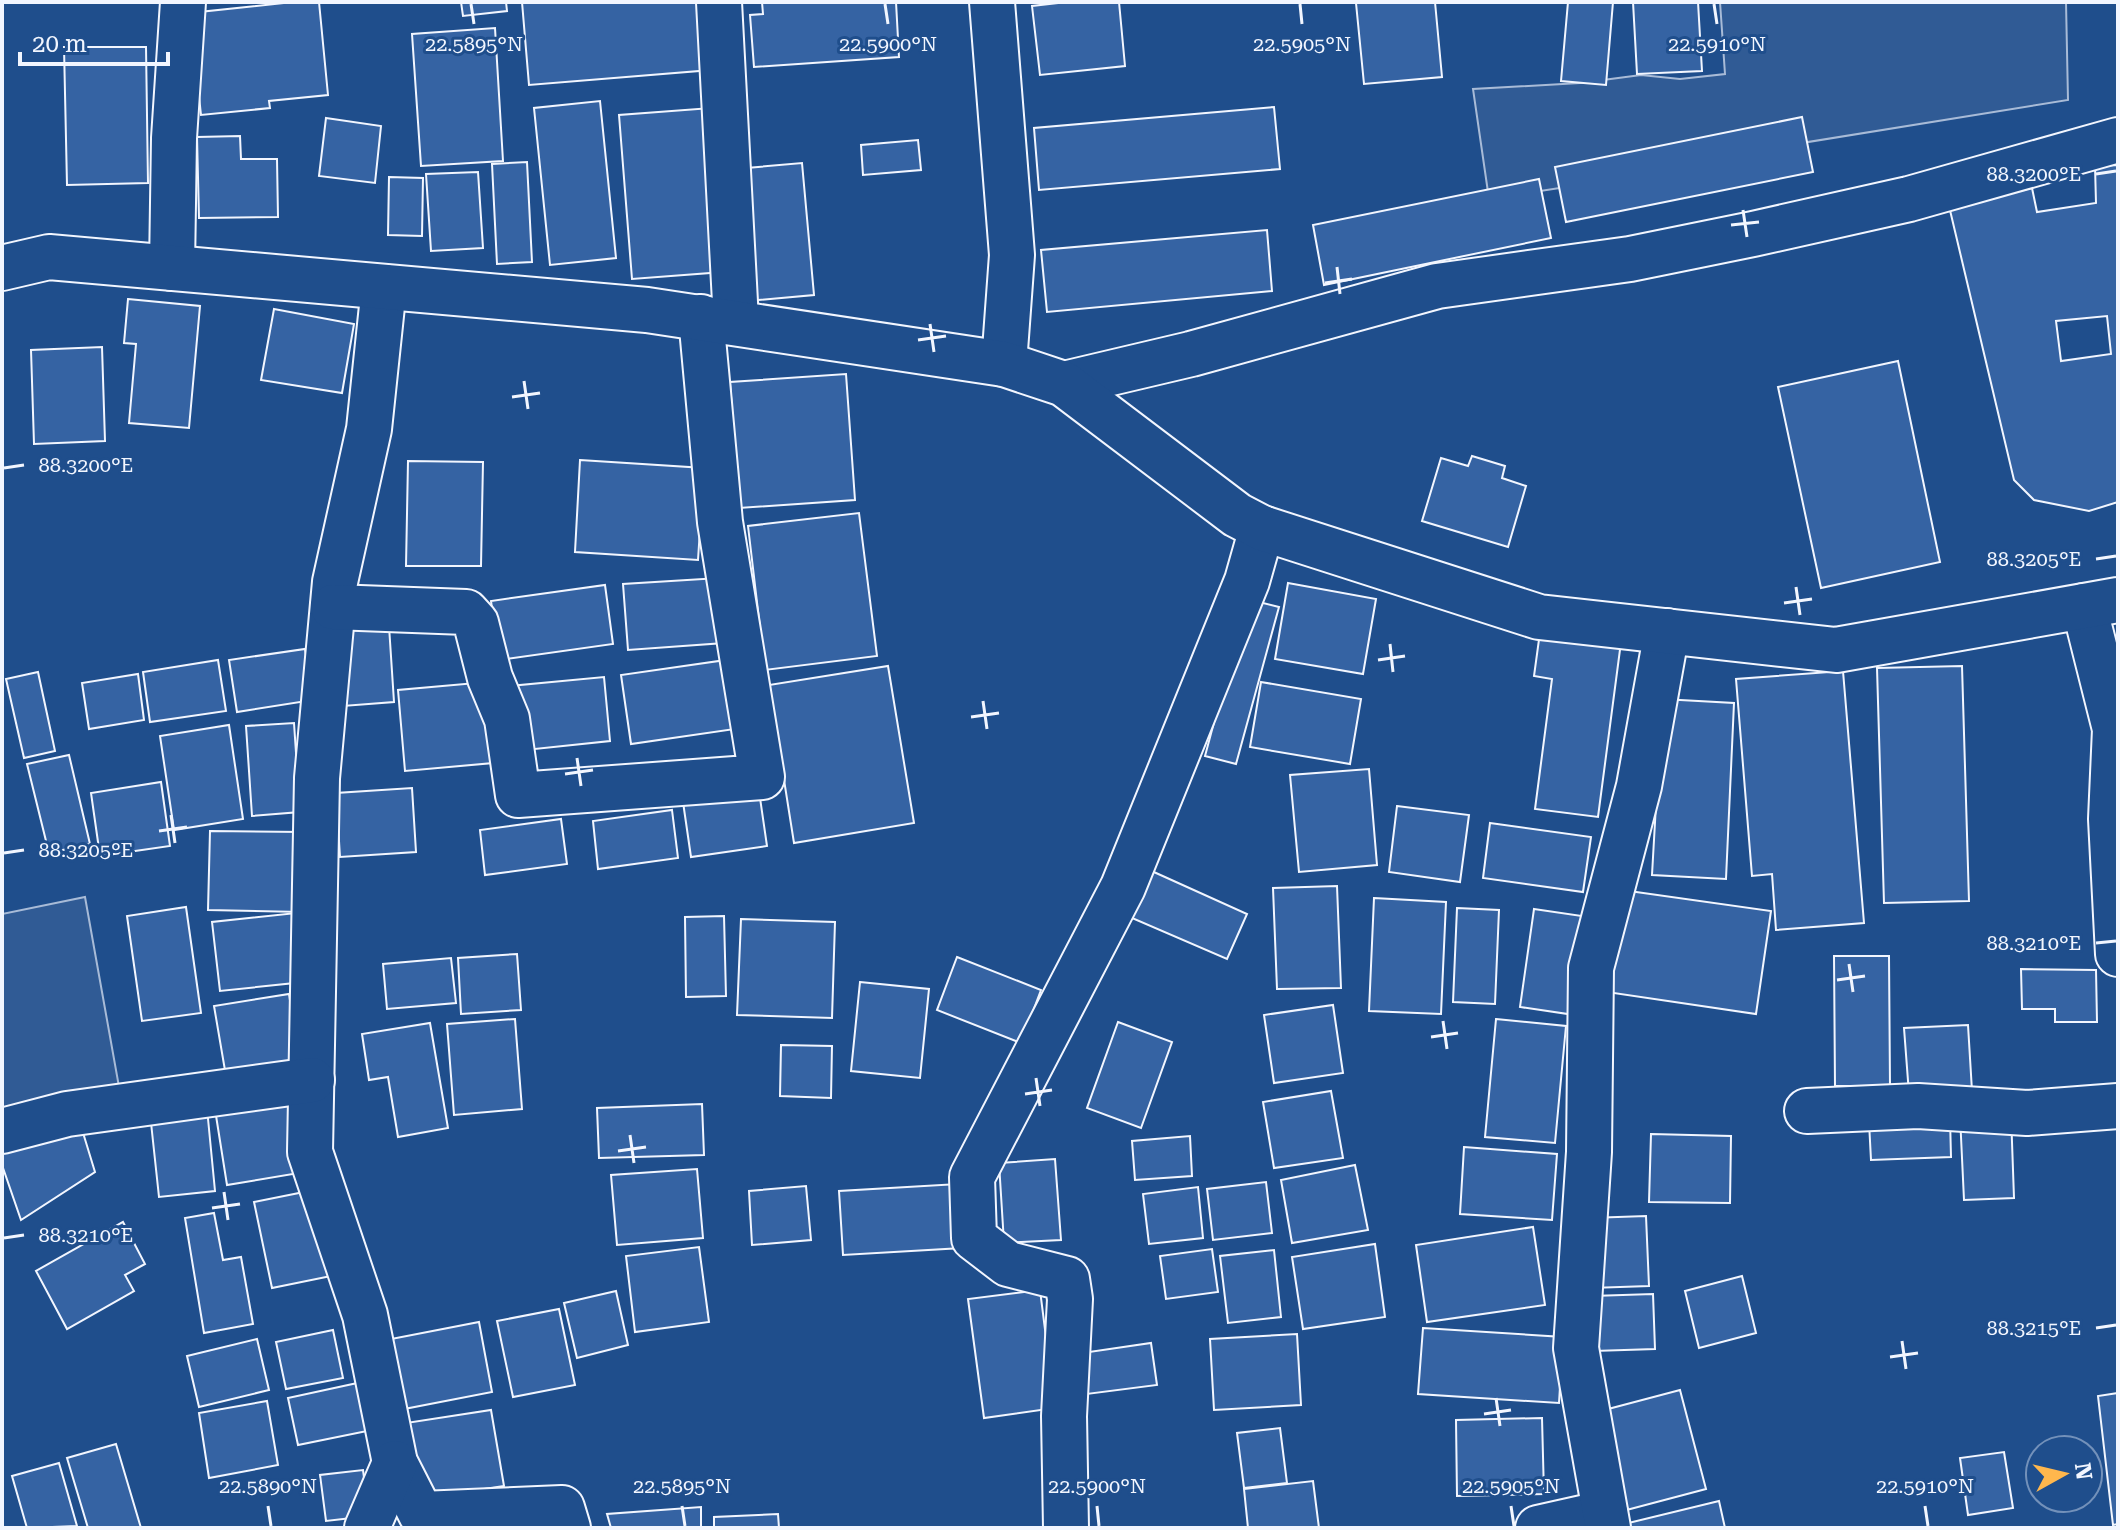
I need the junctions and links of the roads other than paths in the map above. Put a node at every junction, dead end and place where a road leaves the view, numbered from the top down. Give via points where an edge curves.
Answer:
1 (183, 2) edge
2 (719, 2) edge
3 (992, 2) edge
4 (2118, 140) edge
5 (2, 268) edge
6 (172, 268) junction
7 (384, 287) junction
8 (718, 319) junction
9 (1004, 364) junction
10 (1064, 384) junction
11 (1262, 528) junction
12 (2101, 603) edge
13 (333, 607) junction
14 (1667, 631) junction
15 (2118, 954) edge
16 (312, 1080) junction
17 (2118, 1106) edge
18 (1807, 1111) dead end
19 (2, 1131) edge
20 (395, 1463) junction
21 (1607, 1521) edge
22 (367, 1528) edge
23 (568, 1528) edge
24 (1066, 1528) edge
25 (1538, 1528) edge

1 - 6 street
2 - 8 street
3 - 9 street via 1012,255
4 - 10 street via 1909,199 1753,234 1630,259 1437,286
5 - 6 street via 49,257
6 - 7 street
7 - 8 street
7 - 13 street via 369,429
8 - 9 street
8 - 13 street via 720,522 762,777 518,795 507,719 476,623 466,612
9 - 10 street
10 - 11 street via 1237,515
11 - 14 street via 1539,617
11 - 24 street via 1247,581 1123,887 972,1177 974,1238 1008,1264 1067,1279
12 - 14 street via 1836,650
12 - 15 street via 2115,729 2111,819
13 - 16 street via 317,778
14 - 21 street via 1639,786 1591,968 1589,1152 1576,1348
16 - 19 street via 67,1114
16 - 20 street via 310,1152 365,1315
17 - 18 street via 2027,1113 1918,1106
20 - 22 street
20 - 23 street via 421,1514 562,1508
21 - 25 street

